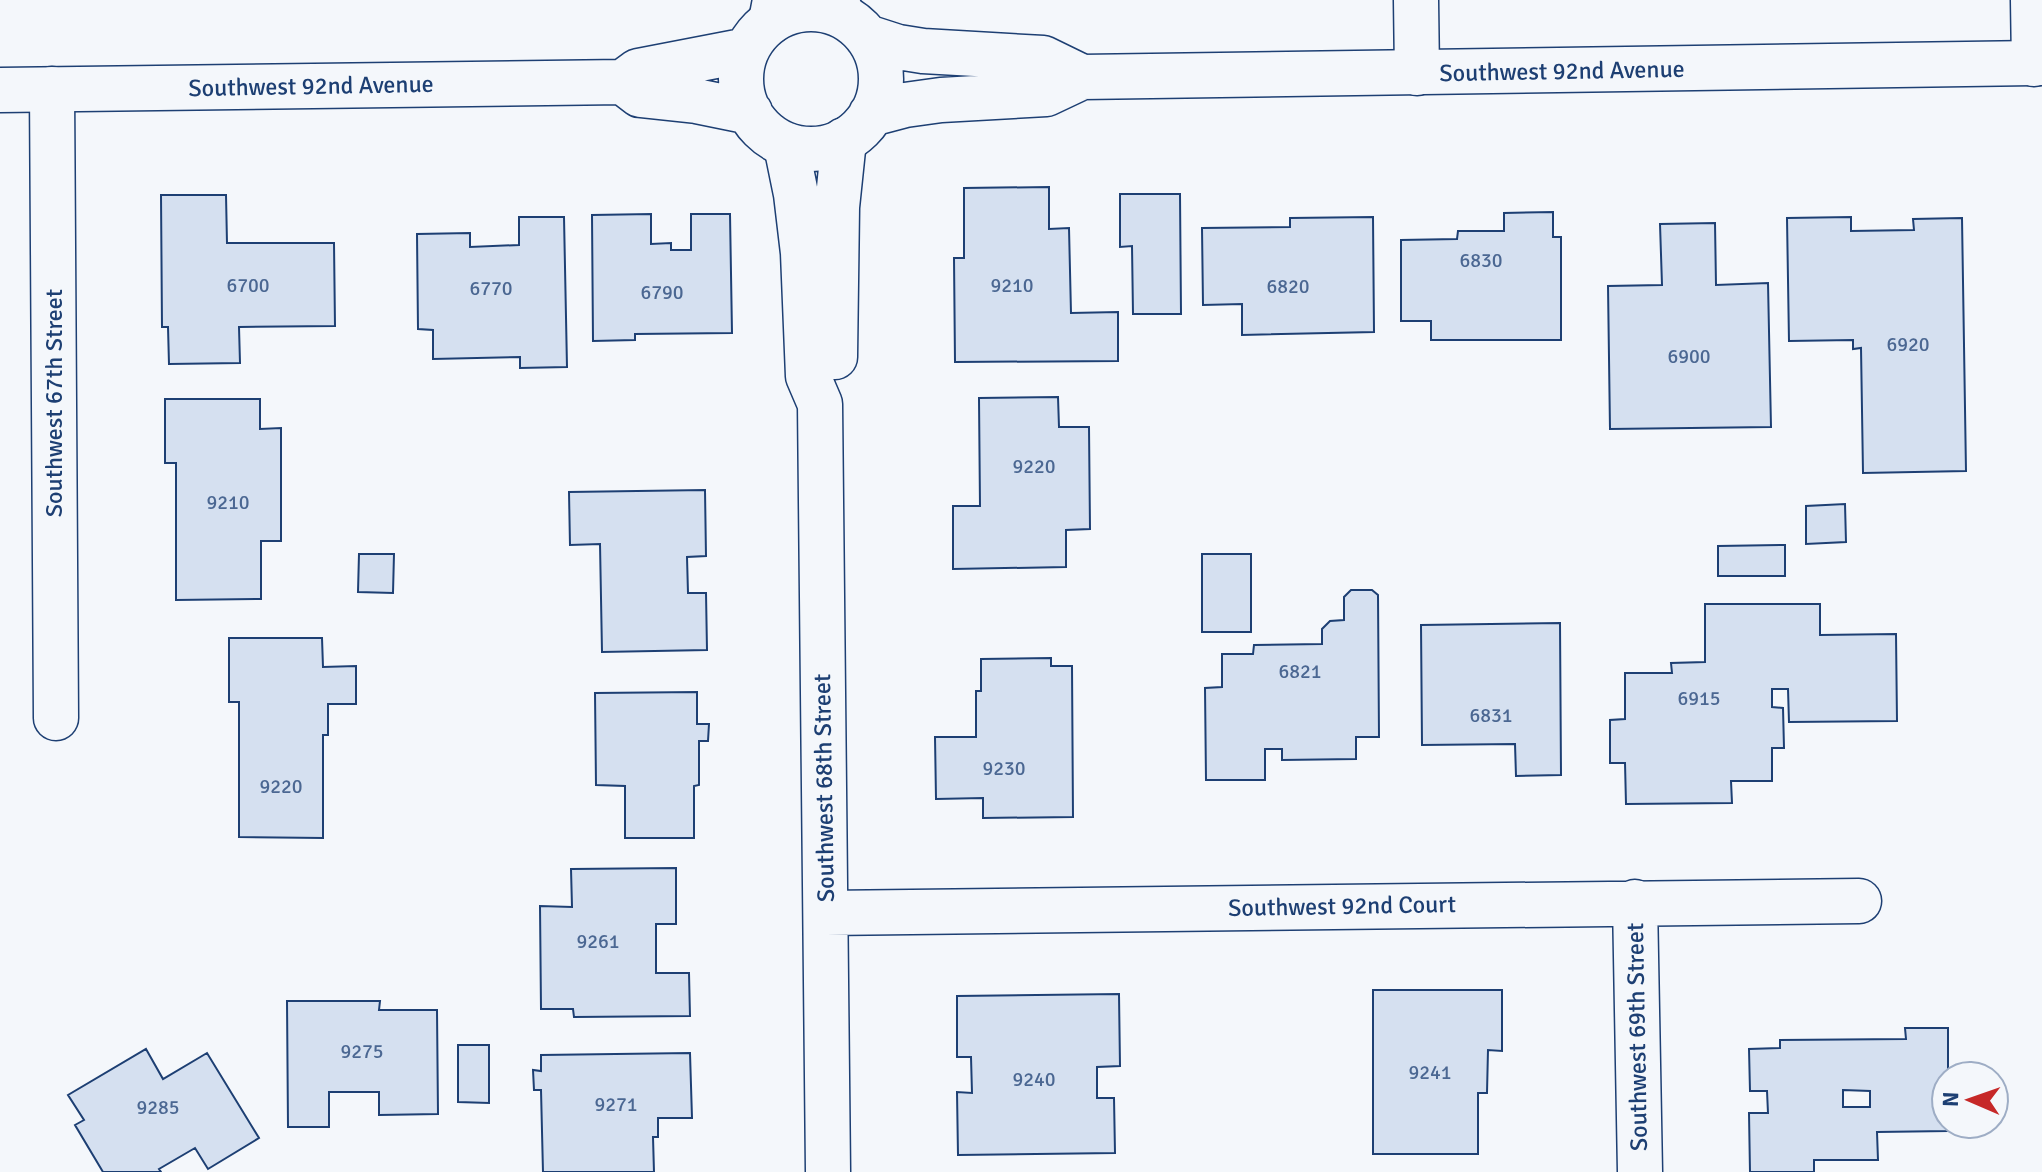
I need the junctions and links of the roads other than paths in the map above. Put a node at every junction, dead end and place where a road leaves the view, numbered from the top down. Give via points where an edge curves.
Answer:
1 (1416, 0) edge
2 (2033, 0) edge
3 (848, 17) edge
4 (764, 24) edge
5 (2038, 64) edge
6 (1417, 73) junction
7 (1082, 77) junction
8 (623, 82) junction
9 (52, 89) junction
10 (0, 90) edge
11 (750, 112) junction
12 (858, 127) junction
13 (786, 145) junction
14 (820, 404) junction
15 (56, 718) dead end
16 (1859, 901) dead end
17 (1635, 902) junction
18 (826, 913) junction
19 (828, 1172) edge
20 (1640, 1172) edge

1 - 6 street
2 - 5 street
3 - 4 street via 812,8
3 - 7 street, Southwest 92nd Avenue via 898,47 1043,58
3 - 12 street via 876,55 881,75 879,95
4 - 8 street, Southwest 92nd Avenue via 638,71
4 - 11 street via 742,71
5 - 6 street, Southwest 92nd Avenue
6 - 7 street, Southwest 92nd Avenue
7 - 12 street, Southwest 92nd Avenue via 1046,94 905,105
8 - 9 street, Southwest 92nd Avenue
8 - 11 street, Southwest 92nd Avenue via 640,95
9 - 10 street, Southwest 92nd Avenue
9 - 15 street, Southwest 67th Street
11 - 13 street via 759,126
12 - 13 street via 826,148
12 - 14 street, Southwest 68th Street via 837,207 834,378
13 - 14 street, Southwest 68th Street via 803,253 808,376
14 - 18 street, Southwest 68th Street
16 - 17 street, Southwest 92nd Court
17 - 18 street, Southwest 92nd Court
17 - 20 street, Southwest 69th Street
18 - 19 street, Southwest 68th Street

